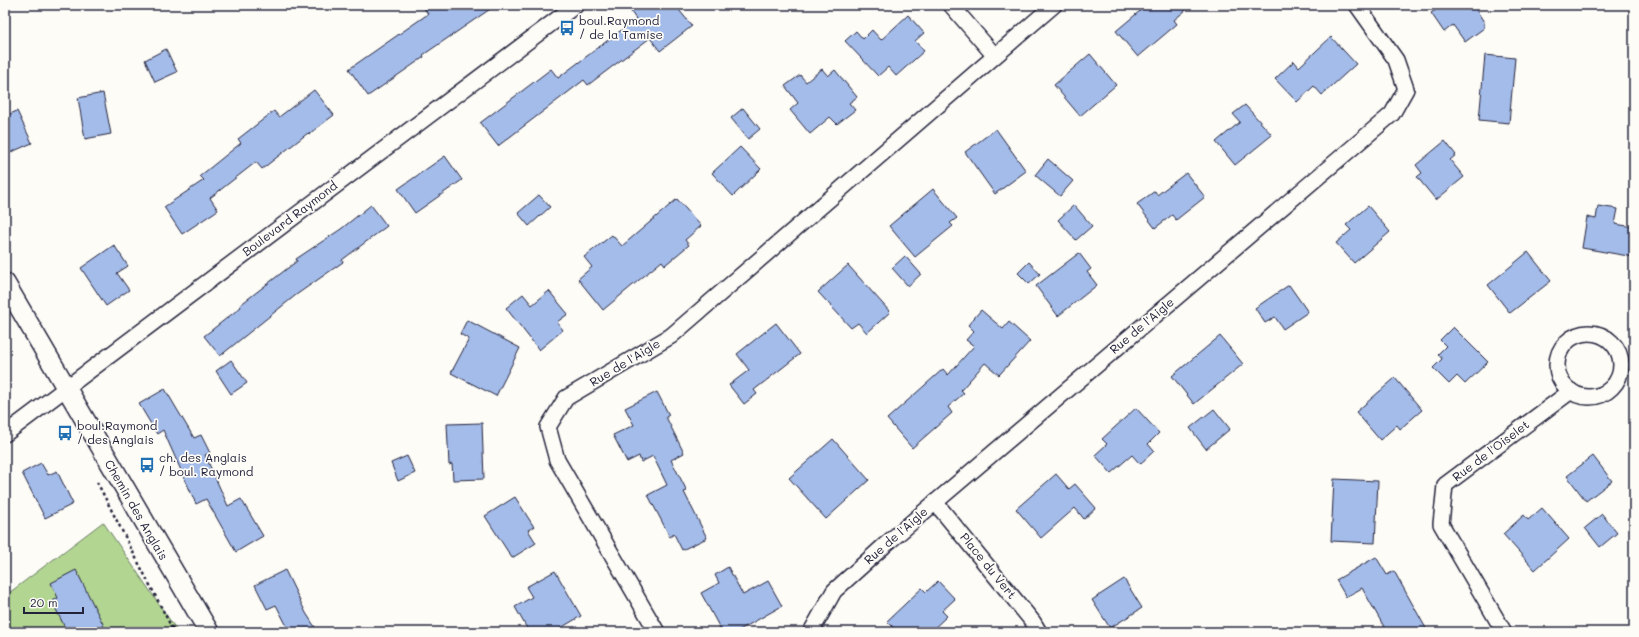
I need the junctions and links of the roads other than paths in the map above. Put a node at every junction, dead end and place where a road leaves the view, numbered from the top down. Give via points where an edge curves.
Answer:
1 (576, 5) edge
2 (951, 5) edge
3 (1054, 5) edge
4 (1357, 5) edge
5 (994, 55) junction
6 (5, 283) edge
7 (1627, 372) edge
8 (66, 387) junction
9 (1571, 391) junction
10 (5, 434) edge
11 (935, 502) junction
12 (209, 632) edge
13 (657, 632) edge
14 (811, 632) edge
15 (1039, 632) edge
16 (1504, 632) edge

1 - 8 street, Boulevard Raymond
2 - 5 street
3 - 5 street, Rue de l'Aigle
4 - 11 street, Rue de l'Aigle via 1396,60 1406,89 1392,114
5 - 13 street, Rue de l'Aigle via 671,336 566,398 548,427 556,460
6 - 8 street, Chemin des Anglais
7 - 9 street via 1602,394 1592,397 1581,396
7 - 9 street via 1609,339 1590,332 1580,334 1570,338 1558,355 1558,375
8 - 10 street, Boulevard Raymond
8 - 12 street, Chemin des Anglais
9 - 16 street, Rue de l'Oiselet via 1446,485 1441,524
11 - 14 street, Rue de l'Aigle via 834,591
11 - 15 street, Place du Vert

